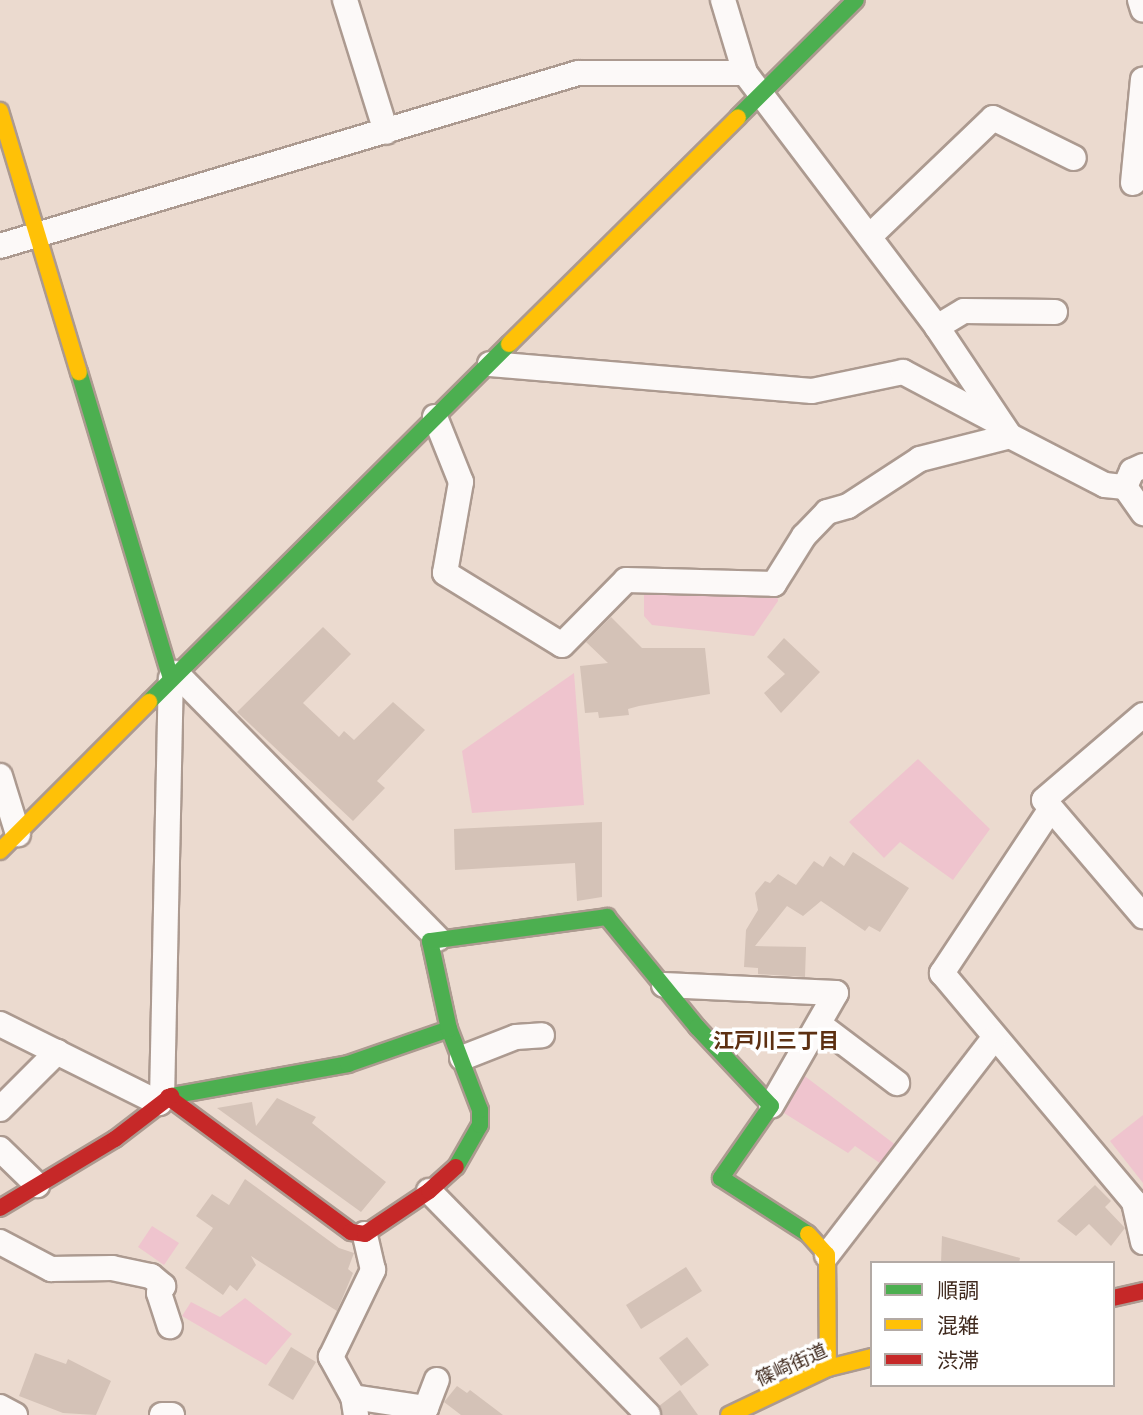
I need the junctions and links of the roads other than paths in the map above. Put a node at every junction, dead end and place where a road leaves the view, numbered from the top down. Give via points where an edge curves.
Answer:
1 (345, 0) edge
2 (723, 0) edge
3 (856, 0) edge
4 (1140, 0) edge
5 (1143, 10) edge
6 (745, 73) junction
7 (1143, 79) edge
8 (760, 97) junction
9 (0, 111) edge
10 (386, 132) junction
11 (1074, 158) dead end
12 (1133, 183) dead end
13 (37, 235) junction
14 (870, 236) junction
15 (0, 246) edge
16 (1055, 312) dead end
17 (937, 327) junction
18 (490, 364) junction
19 (435, 417) junction
20 (1006, 430) junction
21 (1143, 466) edge
22 (1125, 486) junction
23 (1143, 513) edge
24 (174, 675) junction
25 (1143, 715) edge
26 (0, 776) edge
27 (1050, 810) junction
28 (9, 843) edge
29 (1138, 900) edge
30 (438, 939) junction
31 (664, 985) junction
32 (0, 1024) edge
33 (819, 1024) junction
34 (449, 1029) junction
35 (542, 1035) dead end
36 (993, 1038) junction
37 (57, 1052) junction
38 (462, 1058) junction
39 (897, 1083) dead end
40 (163, 1100) junction
41 (771, 1106) junction
42 (0, 1109) edge
43 (0, 1149) edge
44 (37, 1185) junction
45 (429, 1191) junction
46 (0, 1208) edge
47 (365, 1234) junction
48 (0, 1242) edge
49 (1143, 1242) edge
50 (827, 1255) junction
51 (1143, 1291) edge
52 (1115, 1298) edge
53 (170, 1326) dead end
54 (870, 1358) edge
55 (828, 1368) junction
56 (437, 1380) dead end
57 (355, 1406) edge
58 (0, 1408) edge
59 (15, 1415) edge
60 (162, 1415) edge
61 (172, 1415) edge
62 (648, 1415) edge
63 (729, 1415) edge

1 - 10 street
2 - 6 street
3 - 8 street
4 - 5 street
6 - 8 street
6 - 10 street via 578,73
7 - 12 street
8 - 14 street
8 - 18 street
9 - 13 street
10 - 13 street
11 - 14 street via 993,118
13 - 15 street
13 - 24 street
14 - 17 street
16 - 17 street via 964,311
17 - 20 street
18 - 19 street
18 - 20 street via 812,391 903,372
19 - 20 street via 461,482 446,573 562,645 626,580 774,584 804,536 827,512 848,506 920,459
19 - 24 street
20 - 22 street via 1105,485
21 - 22 street via 1132,471
22 - 23 street
24 - 28 street
24 - 30 street
24 - 40 street
25 - 27 street via 1044,800
26 - 28 street
27 - 29 street
27 - 36 street via 942,973
30 - 31 street via 607,917
30 - 34 street via 430,941
31 - 33 street via 836,993
31 - 41 street
32 - 37 street
33 - 39 street
33 - 41 street
34 - 38 street
34 - 40 street via 348,1064
35 - 38 street via 516,1037
36 - 49 street via 1134,1202
36 - 50 street
37 - 40 street
37 - 42 street
38 - 45 street via 480,1125 461,1162
40 - 44 street via 115,1139
40 - 47 street via 351,1232
41 - 50 street via 721,1178 803,1228
43 - 44 street
44 - 46 street
45 - 47 street
45 - 62 street
47 - 57 street via 373,1270 331,1357
48 - 53 street via 51,1269 112,1268 151,1276 163,1286 159,1293
50 - 55 street
51 - 52 street
54 - 55 street, 篠崎街道
55 - 63 street, 篠崎街道
56 - 57 street via 426,1408
58 - 59 street
60 - 61 street

